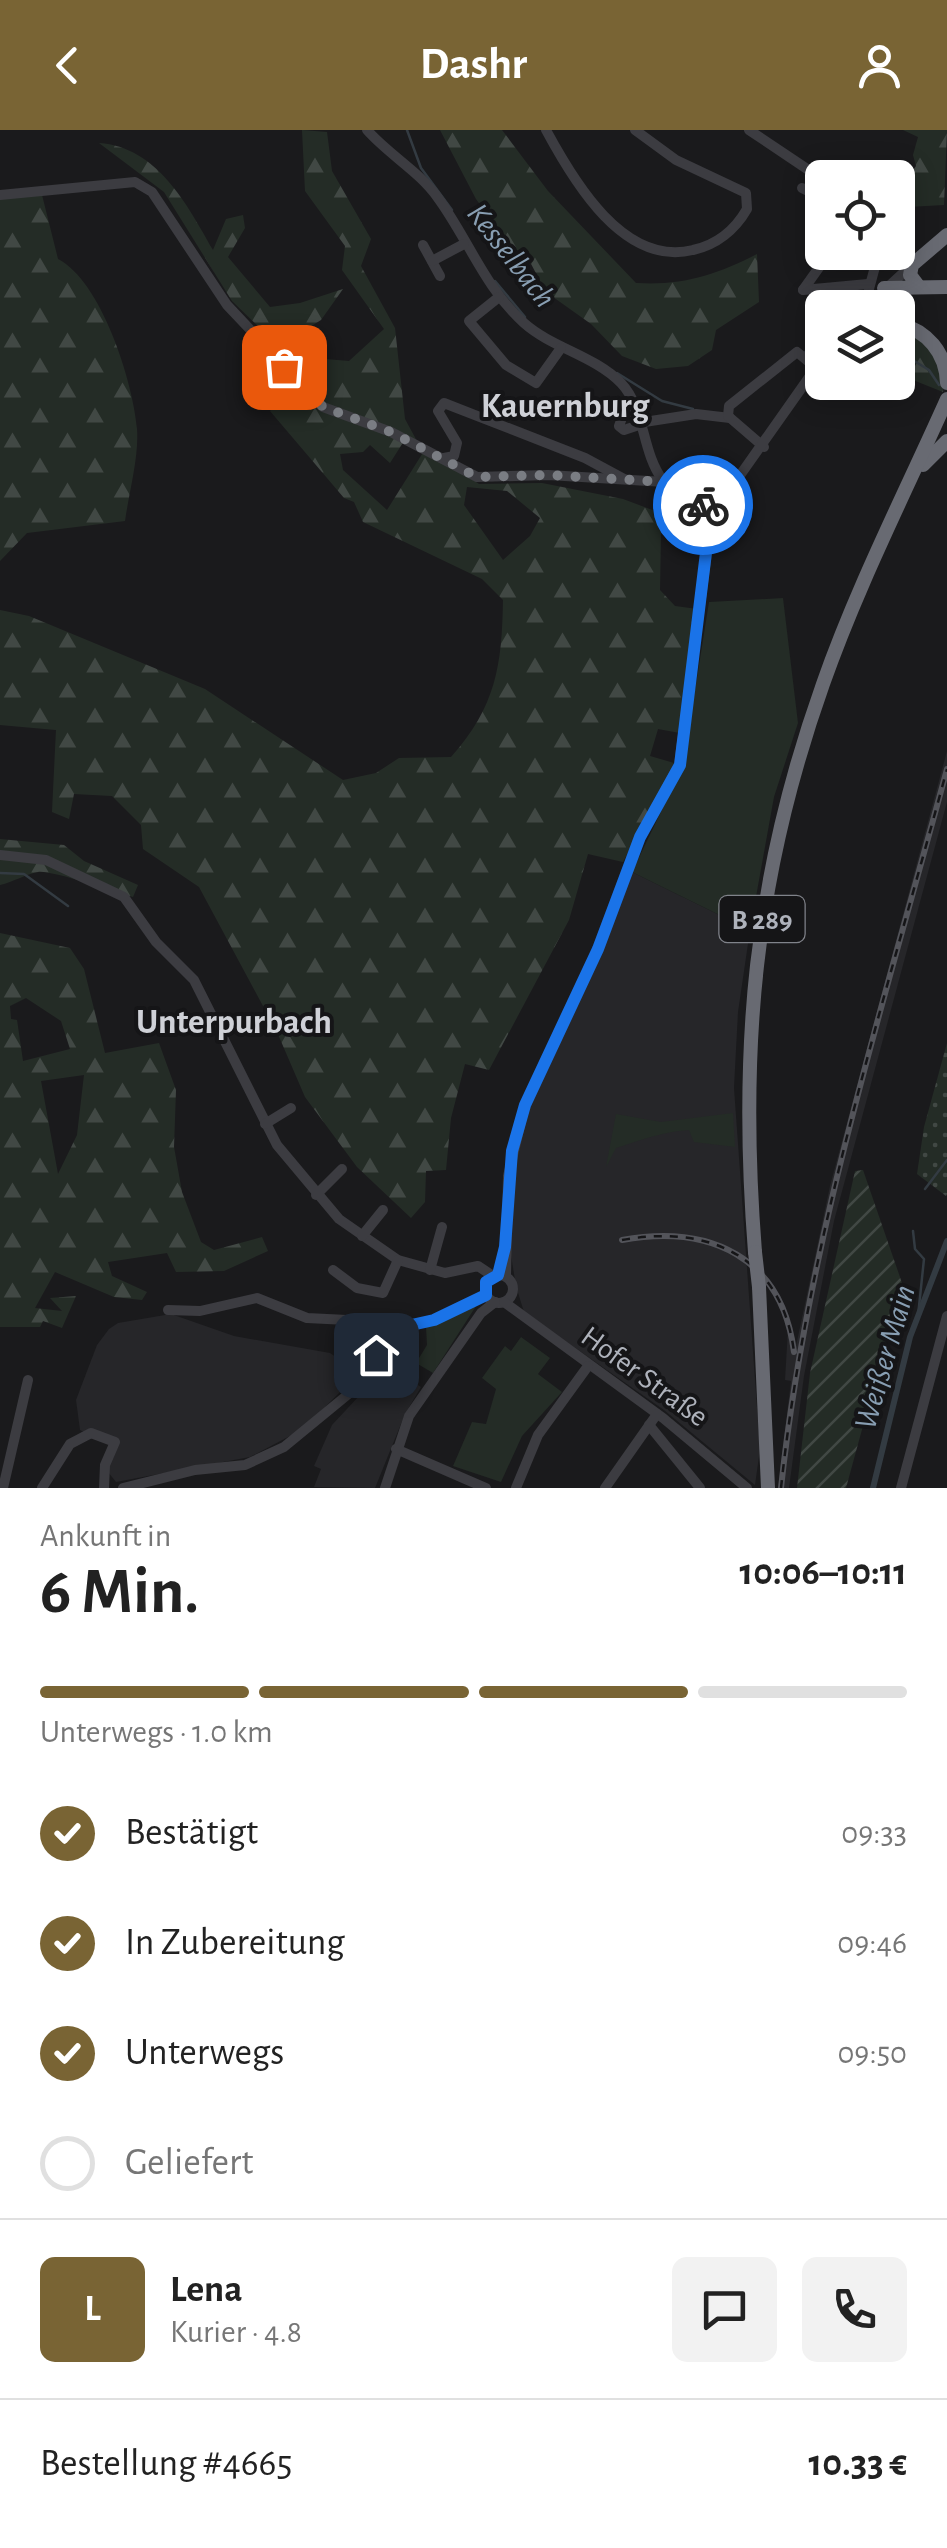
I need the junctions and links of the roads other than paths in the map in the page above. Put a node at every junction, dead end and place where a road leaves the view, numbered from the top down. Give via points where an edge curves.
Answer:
1 (367, 130) edge
2 (546, 130) edge
3 (635, 130) edge
4 (749, 130) edge
5 (805, 168) edge
6 (802, 188) dead end
7 (805, 190) edge
8 (0, 195) edge
9 (947, 235) edge
10 (464, 244) junction
11 (423, 245) dead end
12 (432, 261) junction
13 (915, 262) edge
14 (915, 268) edge
15 (817, 270) edge
16 (878, 270) edge
17 (903, 270) edge
18 (911, 270) edge
19 (440, 276) dead end
20 (876, 286) junction
21 (919, 287) junction
22 (947, 287) edge
23 (874, 290) edge
24 (499, 296) junction
25 (915, 329) edge
26 (561, 348) junction
27 (805, 357) edge
28 (947, 383) edge
29 (805, 385) edge
30 (947, 399) edge
31 (729, 415) junction
32 (638, 420) junction
33 (654, 422) junction
34 (642, 438) junction
35 (947, 441) edge
36 (764, 447) junction
37 (442, 458) junction
38 (912, 476) junction
39 (625, 480) junction
40 (666, 482) junction
41 (716, 508) junction
42 (0, 855) edge
43 (291, 1108) dead end
44 (265, 1124) junction
45 (342, 1168) dead end
46 (316, 1195) junction
47 (383, 1210) dead end
48 (442, 1227) dead end
49 (362, 1236) junction
50 (398, 1260) junction
51 (333, 1270) dead end
52 (430, 1270) junction
53 (496, 1277) junction
54 (497, 1298) junction
55 (168, 1310) dead end
56 (947, 1316) edge
57 (394, 1327) junction
58 (588, 1366) junction
59 (28, 1380) dead end
60 (657, 1414) junction
61 (649, 1426) junction
62 (396, 1449) junction
63 (744, 1484) edge
64 (3, 1488) edge
65 (42, 1488) edge
66 (104, 1488) edge
67 (123, 1488) edge
68 (385, 1488) edge
69 (486, 1488) edge
70 (516, 1488) edge
71 (605, 1488) edge
72 (700, 1488) edge
73 (768, 1488) edge
74 (901, 1488) edge

1 - 10 street via 430,187
2 - 3 street via 606,216 638,244 662,253 690,251 735,226 748,210 746,193 676,160
4 - 5 street
6 - 7 street
8 - 37 street via 104,182 135,182 152,192 227,305 323,407
9 - 13 highway
10 - 12 street
10 - 24 street
11 - 12 street
12 - 19 street
14 - 22 highway
15 - 20 street via 802,290
16 - 20 street
17 - 20 street
18 - 21 highway
20 - 21 highway
20 - 23 street
21 - 22 highway
24 - 26 street via 521,321
24 - 26 street via 469,322 506,365 536,383
25 - 28 highway via 935,345
26 - 32 street via 620,382
27 - 31 street via 797,352 739,394
29 - 36 street
30 - 38 highway, B 289
31 - 33 street
31 - 36 street
32 - 33 street
32 - 34 street
33 - 34 street
34 - 40 street
35 - 38 highway
36 - 41 street
37 - 39 street via 477,477
37 - 39 street via 454,456 457,443 438,410 444,403
38 - 73 highway, B 289, bridge via 823,683 770,872 754,975 747,1066
39 - 40 street
40 - 41 street
41 - 53 street via 680,765 640,837 598,949 525,1105
42 - 44 street via 40,858 124,897 194,980
43 - 44 street
44 - 46 street
45 - 46 street
46 - 49 street
47 - 49 street
48 - 52 street
49 - 50 street
50 - 51 street via 384,1294 357,1288
50 - 52 street
52 - 53 street via 467,1268
53 - 54 street
53 - 54 street
54 - 57 street
54 - 58 street, Hofer Straße
54 - 62 street via 412,1411
55 - 57 street via 256,1298 307,1318
56 - 74 street
57 - 67 street via 357,1387 284,1448 245,1464
58 - 60 street, Hofer Straße
58 - 70 street via 538,1435
59 - 64 street
60 - 61 street
60 - 63 street, Hofer Straße
61 - 71 street
61 - 72 street, Hofer Straße
62 - 68 street
62 - 69 street
65 - 66 street via 70,1444 90,1433 115,1442

